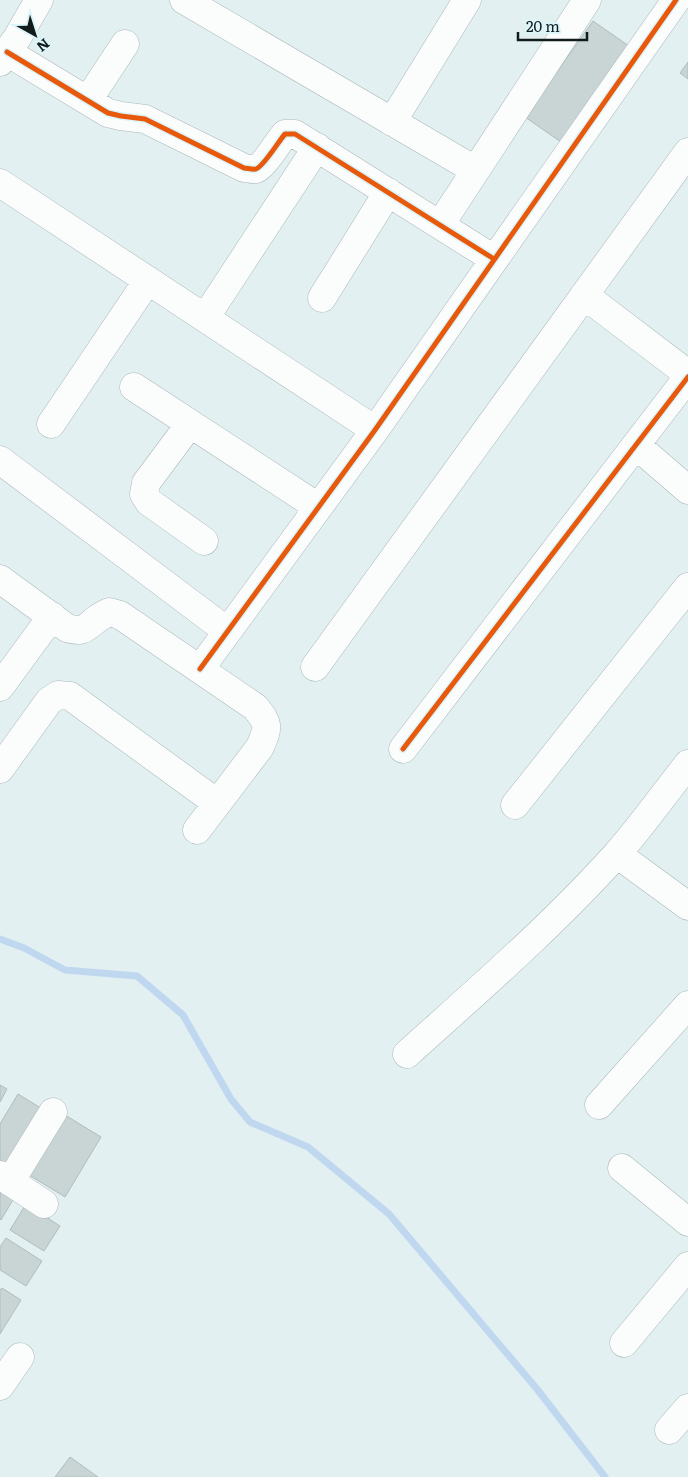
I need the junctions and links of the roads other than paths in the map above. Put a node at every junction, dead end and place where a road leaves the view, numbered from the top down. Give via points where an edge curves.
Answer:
1 (39, 0) edge
2 (184, 0) edge
3 (467, 0) edge
4 (588, 0) edge
5 (676, 0) edge
6 (125, 44) dead end
7 (6, 45) edge
8 (88, 100) junction
9 (392, 122) junction
10 (318, 147) junction
11 (688, 152) edge
12 (475, 170) junction
13 (0, 183) edge
14 (388, 192) junction
15 (440, 225) junction
16 (494, 259) junction
17 (148, 280) junction
18 (584, 295) junction
19 (322, 298) dead end
20 (205, 318) junction
21 (688, 375) edge
22 (134, 387) dead end
23 (51, 424) dead end
24 (190, 424) junction
25 (374, 430) junction
26 (636, 445) junction
27 (0, 460) edge
28 (688, 490) edge
29 (318, 508) junction
30 (204, 541) dead end
31 (0, 578) edge
32 (688, 586) edge
33 (52, 616) junction
34 (227, 631) junction
35 (316, 667) dead end
36 (200, 668) junction
37 (0, 687) edge
38 (403, 749) dead end
39 (688, 764) edge
40 (0, 769) edge
41 (217, 804) junction
42 (515, 805) dead end
43 (197, 830) dead end
44 (617, 854) junction
45 (688, 906) edge
46 (688, 1005) edge
47 (407, 1054) dead end
48 (599, 1105) dead end
49 (53, 1112) dead end
50 (622, 1168) dead end
51 (5, 1178) edge
52 (44, 1204) dead end
53 (688, 1222) edge
54 (688, 1266) edge
55 (624, 1344) dead end
56 (20, 1357) dead end
57 (0, 1386) edge
58 (688, 1408) edge
59 (669, 1430) dead end

1 - 7 street
2 - 9 street
3 - 9 street
4 - 12 street
5 - 16 street
6 - 8 street
7 - 8 street
8 - 10 street via 108,113 145,118 244,168 256,169 265,163 285,134 295,134
9 - 12 street
10 - 14 street
10 - 20 street
11 - 18 street
12 - 15 street
13 - 17 street
14 - 15 street
14 - 19 street
15 - 16 street
16 - 25 street
17 - 20 street
17 - 23 street
18 - 21 street
18 - 35 street
20 - 25 street
21 - 26 street
22 - 24 street
24 - 29 street
24 - 30 street via 146,483 144,494 149,502
25 - 29 street
26 - 28 street
26 - 38 street
27 - 34 street
29 - 34 street
31 - 33 street
32 - 42 street
33 - 36 street via 76,631 85,630 109,612 120,614
33 - 37 street
34 - 36 street
36 - 41 street via 255,707 264,719 267,732 260,747
39 - 44 street
40 - 41 street via 48,701 58,695 70,696
41 - 43 street
44 - 45 street
44 - 47 street via 503,968
46 - 48 street
49 - 51 street
50 - 53 street
51 - 52 street
54 - 55 street
56 - 57 street
58 - 59 street

